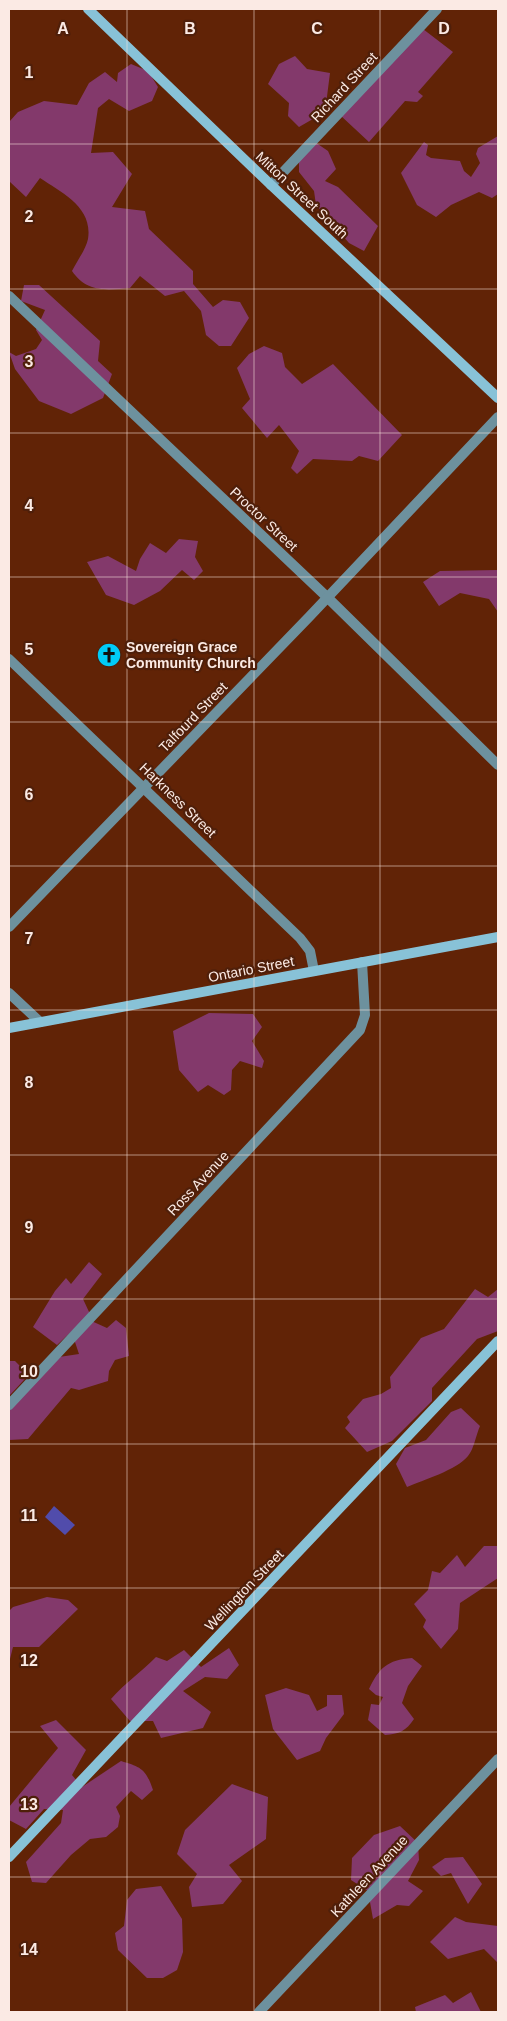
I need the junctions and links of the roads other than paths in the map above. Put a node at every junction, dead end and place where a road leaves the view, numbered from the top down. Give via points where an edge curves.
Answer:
1 (88, 9) edge
2 (437, 9) edge
3 (271, 185) junction
4 (9, 296) edge
5 (498, 398) edge
6 (498, 416) edge
7 (328, 598) junction
8 (9, 658) edge
9 (498, 765) edge
10 (144, 787) junction
11 (9, 927) edge
12 (498, 937) edge
13 (362, 962) junction
14 (314, 971) junction
15 (9, 993) edge
16 (40, 1022) junction
17 (9, 1028) edge
18 (498, 1341) edge
19 (9, 1405) edge
20 (498, 1759) edge
21 (9, 1857) edge
22 (259, 2012) edge

1 - 3 street, Mitton Street South
2 - 3 street, Richard Street
3 - 5 street, Mitton Street South
4 - 7 street, Proctor Street
6 - 7 street, Talfourd Street
7 - 9 street, Proctor Street
7 - 10 street, Talfourd Street
8 - 10 street, Harkness Street
10 - 11 street, Talfourd Street
10 - 14 street, Harkness Street via 300,938 310,951
12 - 13 street, Ontario Street
13 - 14 street, Ontario Street
13 - 19 street, Ross Avenue via 365,1015 360,1030
14 - 16 street, Ontario Street
15 - 16 street
16 - 17 street, Ontario Street
18 - 21 street, Wellington Street
20 - 22 street, Kathleen Avenue

